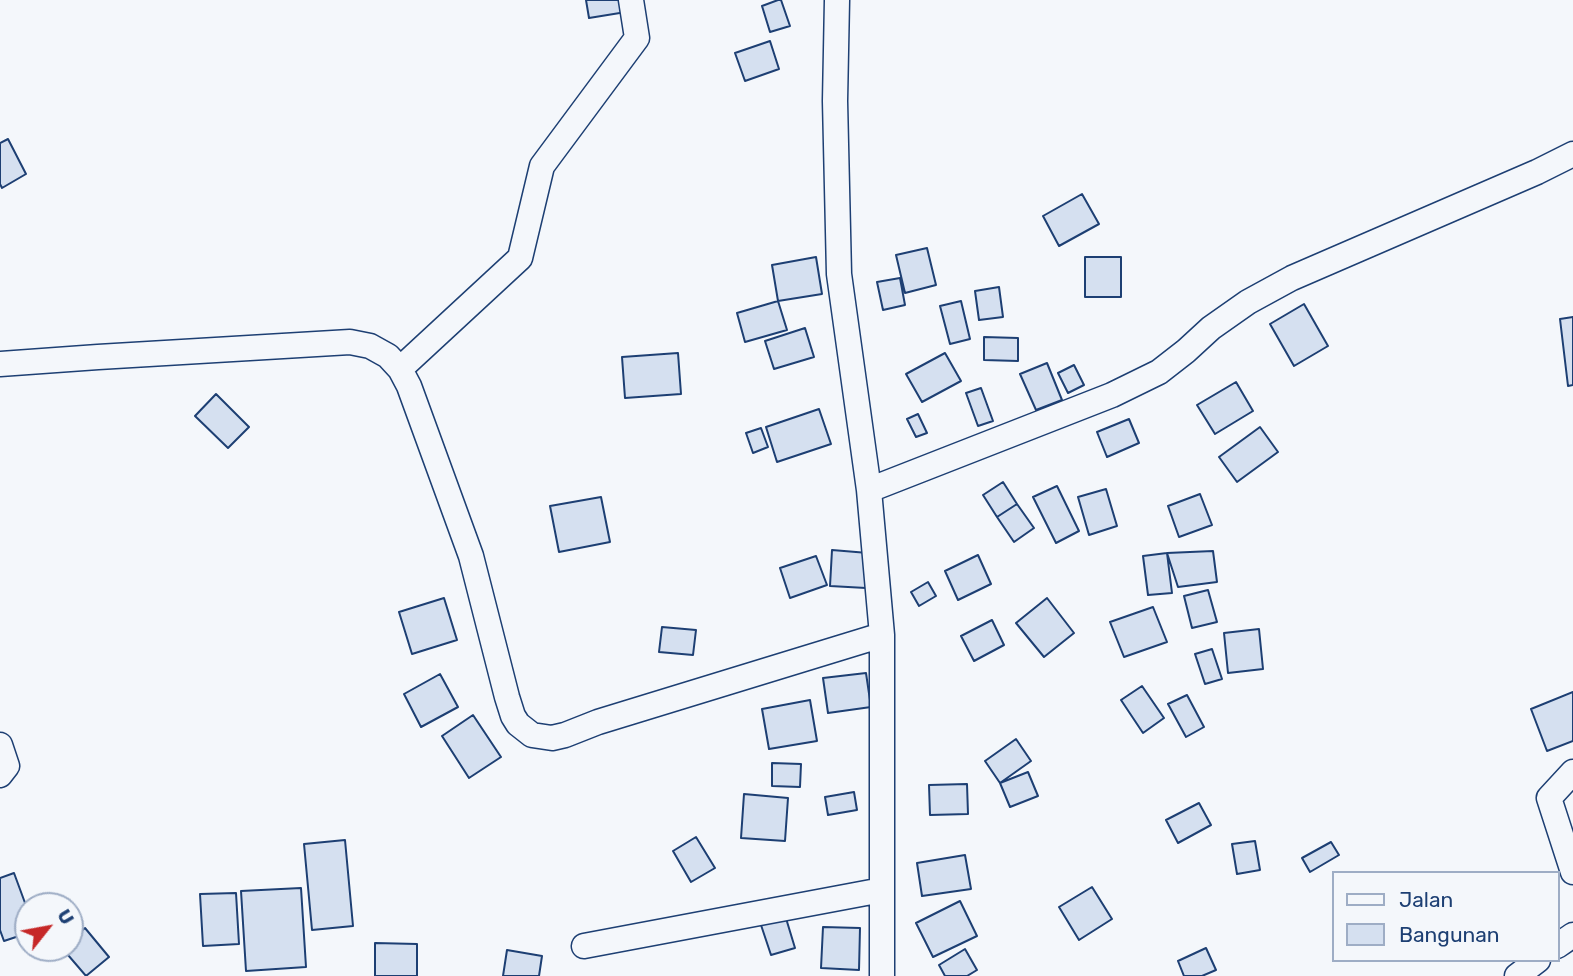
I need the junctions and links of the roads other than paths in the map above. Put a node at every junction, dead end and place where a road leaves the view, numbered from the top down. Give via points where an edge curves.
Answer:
1 (631, 0) edge
2 (837, 0) edge
3 (1573, 154) edge
4 (0, 364) edge
5 (400, 369) junction
6 (869, 489) junction
7 (882, 635) junction
8 (0, 745) edge
9 (1573, 772) edge
10 (0, 775) edge
11 (1573, 872) edge
12 (882, 890) junction
13 (584, 946) dead end
14 (1535, 962) edge
15 (882, 976) edge
16 (1517, 976) edge

1 - 5 street via 637,38 542,166 520,258
2 - 6 street via 839,274
3 - 6 street via 1292,278 1248,302 1147,378
4 - 5 street via 350,342 370,346
5 - 7 street via 471,555 510,708 518,724 531,735 565,735
6 - 7 street
7 - 12 street
8 - 10 street via 7,766
9 - 11 street via 1549,798
12 - 13 street
12 - 15 street
14 - 16 street

